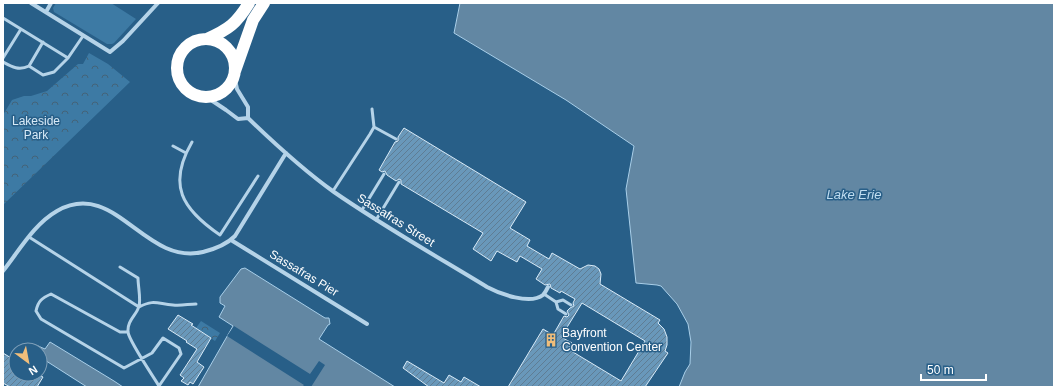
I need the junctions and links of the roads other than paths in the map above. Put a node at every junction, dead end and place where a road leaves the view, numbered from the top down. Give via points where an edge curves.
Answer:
1 (30, 3) edge
2 (51, 3) edge
3 (158, 3) edge
4 (249, 3) edge
5 (264, 3) edge
6 (46, 12) junction
7 (3, 18) edge
8 (21, 29) junction
9 (84, 36) junction
10 (207, 38) junction
11 (43, 42) junction
12 (3, 47) edge
13 (8, 50) junction
14 (3, 58) edge
15 (68, 58) junction
16 (3, 62) edge
17 (29, 66) junction
18 (234, 74) junction
19 (208, 98) junction
20 (372, 109) dead end
21 (248, 118) junction
22 (374, 127) junction
23 (396, 139) dead end
24 (192, 142) dead end
25 (174, 146) dead end
26 (186, 153) junction
27 (286, 153) junction
28 (384, 174) dead end
29 (258, 176) dead end
30 (399, 182) dead end
31 (333, 191) junction
32 (362, 210) junction
33 (376, 220) junction
34 (29, 237) junction
35 (231, 240) junction
36 (120, 266) dead end
37 (3, 271) edge
38 (548, 287) dead end
39 (544, 294) junction
40 (556, 302) junction
41 (196, 304) dead end
42 (571, 305) dead end
43 (139, 307) junction
44 (566, 314) dead end
45 (367, 324) dead end
46 (128, 332) junction
47 (142, 359) junction

1 - 6 street
2 - 6 street
3 - 9 street via 110,52
4 - 10 highway via 237,21 222,32
5 - 18 highway via 253,20
6 - 9 street
7 - 8 lane
8 - 11 lane
8 - 13 lane
9 - 15 lane
10 - 18 highway via 222,43 228,49 235,64
10 - 19 highway via 199,39 185,47 180,53 176,68 185,90 199,97
11 - 15 lane
11 - 17 lane
12 - 13 lane
13 - 14 lane
15 - 17 lane via 54,72 43,75
16 - 17 lane via 16,68 23,69
18 - 19 highway via 229,87
18 - 21 street via 237,89 248,107
19 - 21 street, Sassafras Street via 238,119
20 - 22 lane
21 - 27 street, Sassafras Street
22 - 23 lane
22 - 31 lane
24 - 26 lane
25 - 26 lane
26 - 29 lane via 180,171 181,190 188,208 220,235
27 - 31 street, Sassafras Street
27 - 35 street
28 - 32 lane
30 - 33 lane
31 - 32 street, Sassafras Street
32 - 33 street, Sassafras Street
33 - 39 street, Sassafras Street via 493,290 530,299
34 - 35 street via 58,210 68,206 91,204 109,210 167,250 188,254 200,253
34 - 37 street
34 - 43 lane
35 - 45 street, Sassafras Pier
36 - 43 lane via 138,278
38 - 39 street
39 - 40 lane
40 - 42 lane via 563,300
40 - 44 lane via 558,309
41 - 43 lane via 173,305 155,302
43 - 46 lane via 130,319
46 - 47 lane
46 - 47 lane via 120,332 51,294 42,297 36,311 41,319 124,368
47 - 47 lane via 152,353 163,338 179,348 181,354 159,386

